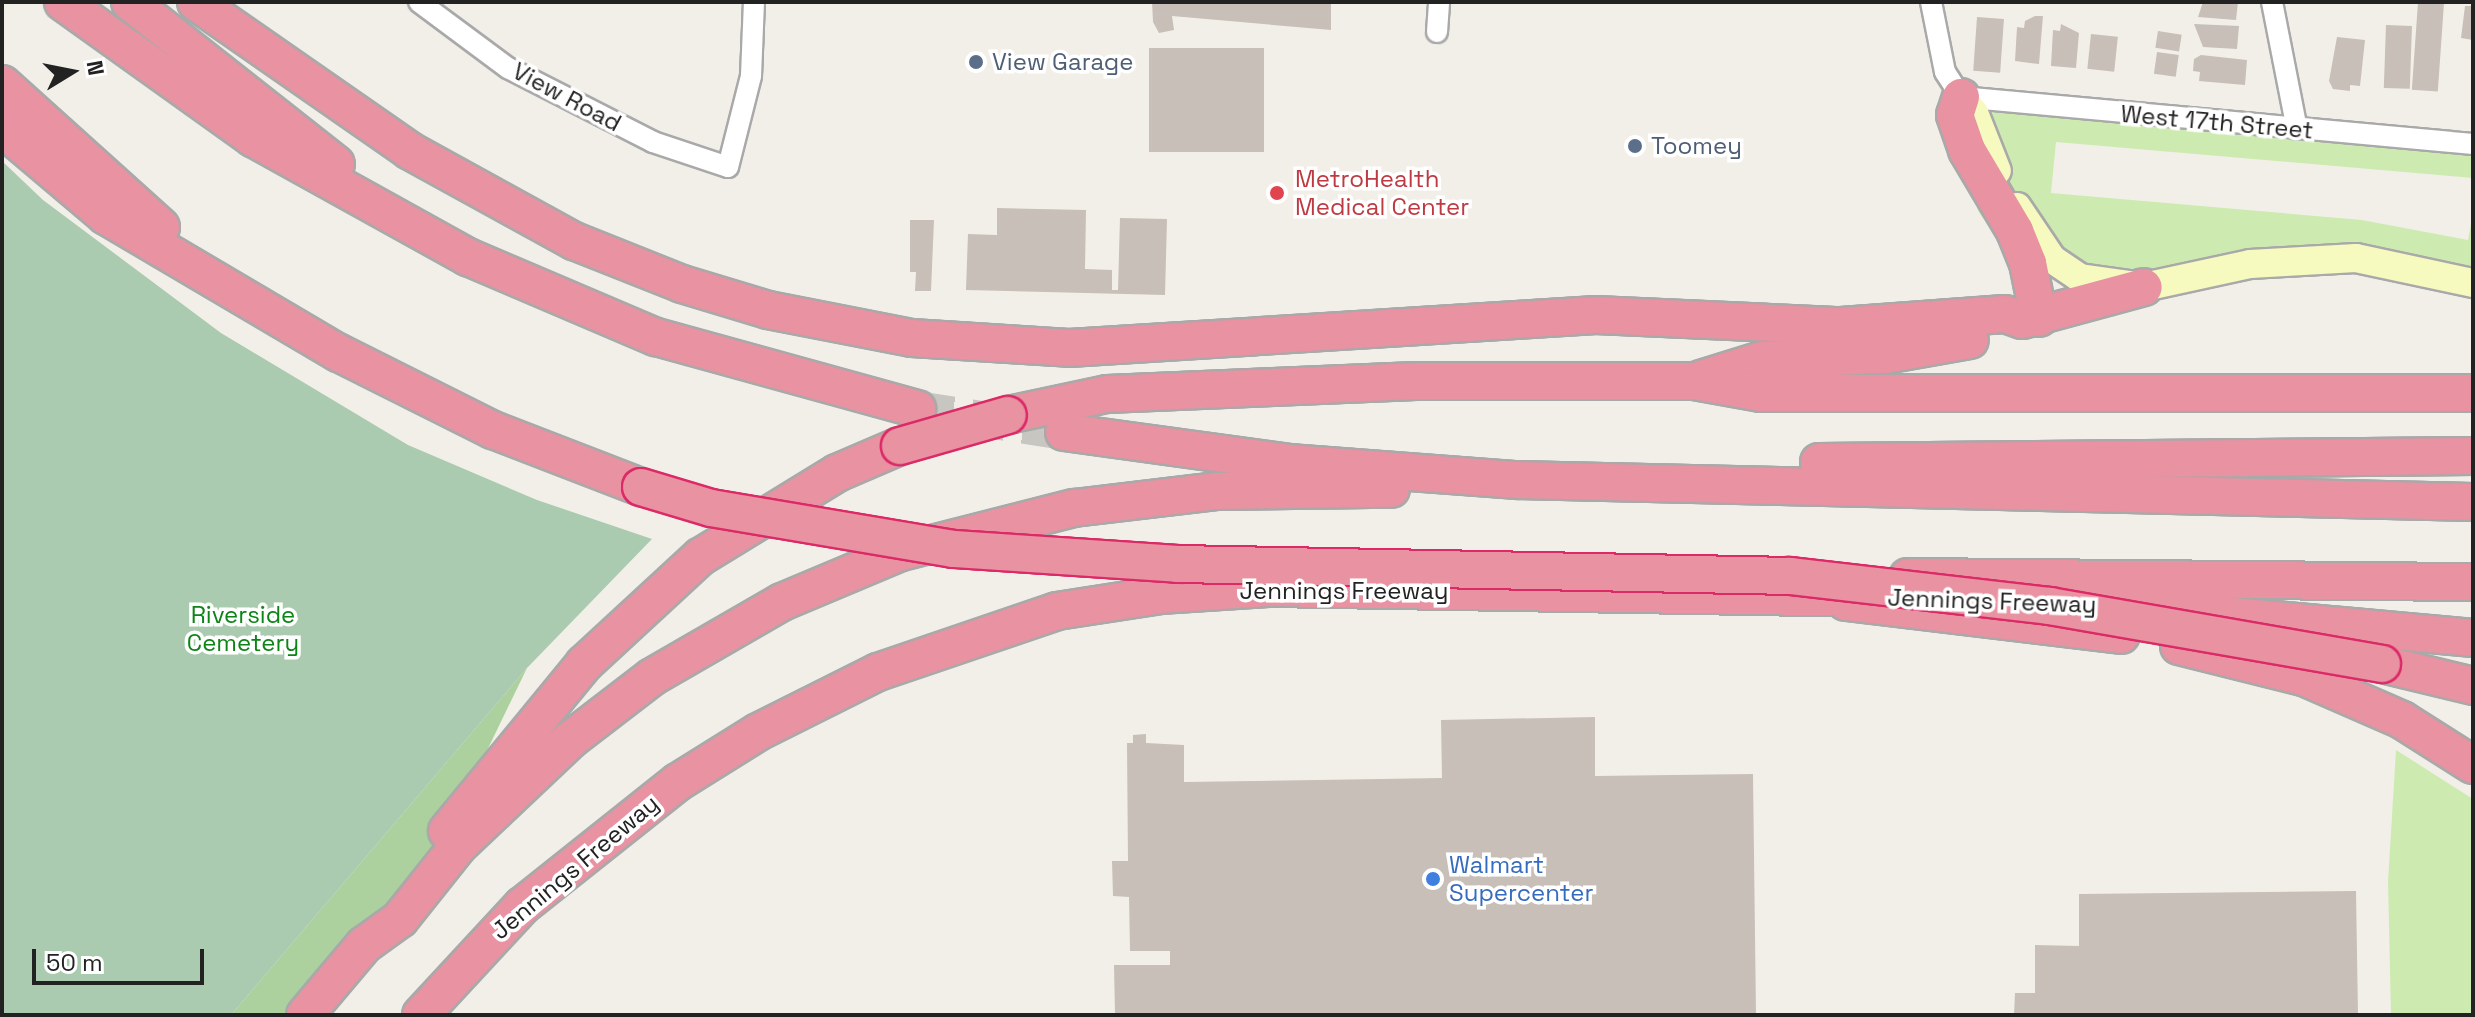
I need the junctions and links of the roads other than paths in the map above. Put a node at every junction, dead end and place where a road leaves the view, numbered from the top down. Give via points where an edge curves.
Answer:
1 (63, 2) edge
2 (130, 2) edge
3 (196, 2) edge
4 (419, 2) edge
5 (754, 2) edge
6 (1439, 2) edge
7 (1931, 2) edge
8 (2272, 2) edge
9 (1437, 32) dead end
10 (2, 84) edge
11 (1961, 97) junction
12 (2, 128) edge
13 (2297, 129) junction
14 (2473, 144) edge
15 (468, 257) junction
16 (2473, 283) edge
17 (2144, 287) junction
18 (2031, 319) junction
19 (339, 353) junction
20 (1694, 381) junction
21 (2473, 393) edge
22 (917, 409) tunnel mouth
23 (1064, 432) tunnel mouth
24 (1208, 453) junction
25 (2473, 456) edge
26 (1517, 480) junction
27 (2473, 502) edge
28 (2473, 582) edge
29 (1800, 587) junction
30 (2397, 631) junction
31 (2473, 638) edge
32 (2473, 646) edge
33 (2382, 664) junction
34 (2473, 676) edge
35 (2473, 686) edge
36 (2473, 765) edge
37 (364, 945) junction
38 (305, 1015) edge
39 (421, 1015) edge

1 - 15 highway via 253,138
2 - 15 highway via 230,85
3 - 18 highway via 410,151 574,241 682,284 849,328 912,338 1069,348 1596,315 1841,326 2005,314
4 - 5 street, View Road via 508,68 653,142 728,167 751,76
6 - 9 street
7 - 11 street via 1945,72
8 - 13 street
10 - 19 highway via 128,201 233,282
11 - 13 street, West 17th Street
11 - 17 street via 1974,113 1986,151 2010,195 2052,259 2080,278
11 - 18 highway via 1955,115 1967,150 2028,263
12 - 19 highway via 106,216
13 - 14 street, West 17th Street
15 - 22 highway via 656,337
16 - 17 street via 2356,258 2250,264
17 - 18 highway
18 - 20 highway via 2005,333 1933,347 1762,360
19 - 29 highway, bridge via 493,430 641,487 711,508 828,531 1062,559
20 - 21 highway via 1761,393
20 - 37 highway, bridge via 1370,382 1107,394 953,427 900,446 837,473 767,513 700,557 639,609 584,664 451,825 387,904
23 - 24 highway
24 - 25 highway via 1248,443 1399,453 1859,463
24 - 26 highway
26 - 27 highway
26 - 37 highway via 1336,493 1216,491 1142,497 992,527 838,577 724,632 570,740 458,846 400,919
28 - 29 highway, bridge
29 - 30 highway, Jennings Freeway via 2168,607
29 - 33 highway, bridge via 2050,606
29 - 36 highway via 2238,657 2306,678 2402,720
29 - 39 highway, Jennings Freeway via 1268,588 1160,595 1044,615 878,672 758,732 678,782 522,906
30 - 31 highway
30 - 32 highway
33 - 34 highway
33 - 35 highway
37 - 38 highway

